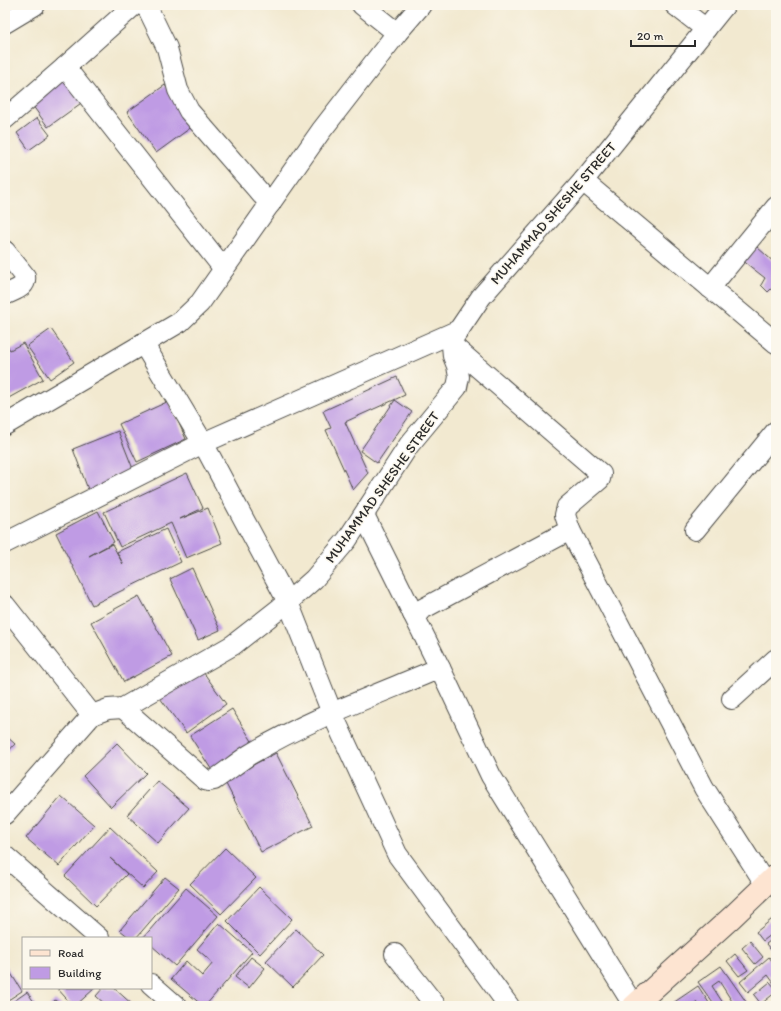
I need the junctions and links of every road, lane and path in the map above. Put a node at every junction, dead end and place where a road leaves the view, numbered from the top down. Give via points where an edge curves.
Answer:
1 (35, 5) edge
2 (135, 5) edge
3 (143, 5) edge
4 (362, 5) edge
5 (421, 5) edge
6 (675, 5) edge
7 (726, 5) edge
8 (5, 23) edge
9 (706, 29) junction
10 (397, 33) junction
11 (65, 67) junction
12 (5, 119) edge
13 (583, 181) junction
14 (270, 204) junction
15 (776, 207) edge
16 (5, 251) edge
17 (224, 269) junction
18 (710, 288) junction
19 (5, 295) edge
20 (455, 337) junction
21 (143, 343) junction
22 (776, 343) edge
23 (5, 425) edge
24 (776, 431) edge
25 (203, 443) junction
26 (364, 515) junction
27 (570, 530) junction
28 (695, 530) dead end
29 (5, 543) edge
30 (288, 602) junction
31 (5, 604) edge
32 (413, 614) junction
33 (776, 659) edge
34 (440, 668) junction
35 (732, 699) dead end
36 (123, 708) junction
37 (332, 713) junction
38 (92, 714) junction
39 (5, 814) edge
40 (5, 856) edge
41 (771, 880) edge
42 (98, 937) edge
43 (396, 954) dead end
44 (152, 985) edge
45 (176, 1006) edge
46 (436, 1006) edge
47 (509, 1006) edge
48 (634, 1006) edge

1 - 8 street
2 - 11 street
3 - 14 street via 148,9 167,48 178,90 189,111
4 - 10 street
5 - 10 street
6 - 9 street
7 - 9 street, MUHAMMAD SHESHE STREET
9 - 13 street, MUHAMMAD SHESHE STREET
10 - 14 street via 321,131
11 - 12 street
11 - 17 street
13 - 18 street
13 - 20 street, MUHAMMAD SHESHE STREET via 481,297
14 - 17 street
15 - 18 street
16 - 19 street via 25,276 26,281 23,286
17 - 21 street via 200,304 180,322
18 - 22 street
20 - 25 street
20 - 26 street, MUHAMMAD SHESHE STREET via 453,356 459,377 457,387 409,445
20 - 27 street via 601,474 600,479 567,507 565,515
21 - 23 street
21 - 25 street
24 - 28 street
25 - 29 street
25 - 30 street
26 - 30 street, MUHAMMAD SHESHE STREET via 314,579
26 - 32 street
27 - 32 street
27 - 41 street via 704,788
30 - 36 street, MUHAMMAD SHESHE STREET via 233,645
30 - 37 street
31 - 38 street
32 - 34 street
33 - 35 street
34 - 37 street
34 - 48 street via 491,776
36 - 37 street via 209,781 272,742
36 - 38 street, MUHAMMAD SHESHE STREET
37 - 47 street via 404,866
38 - 39 street
40 - 42 street
41 - 48 street
43 - 46 street
44 - 45 street

